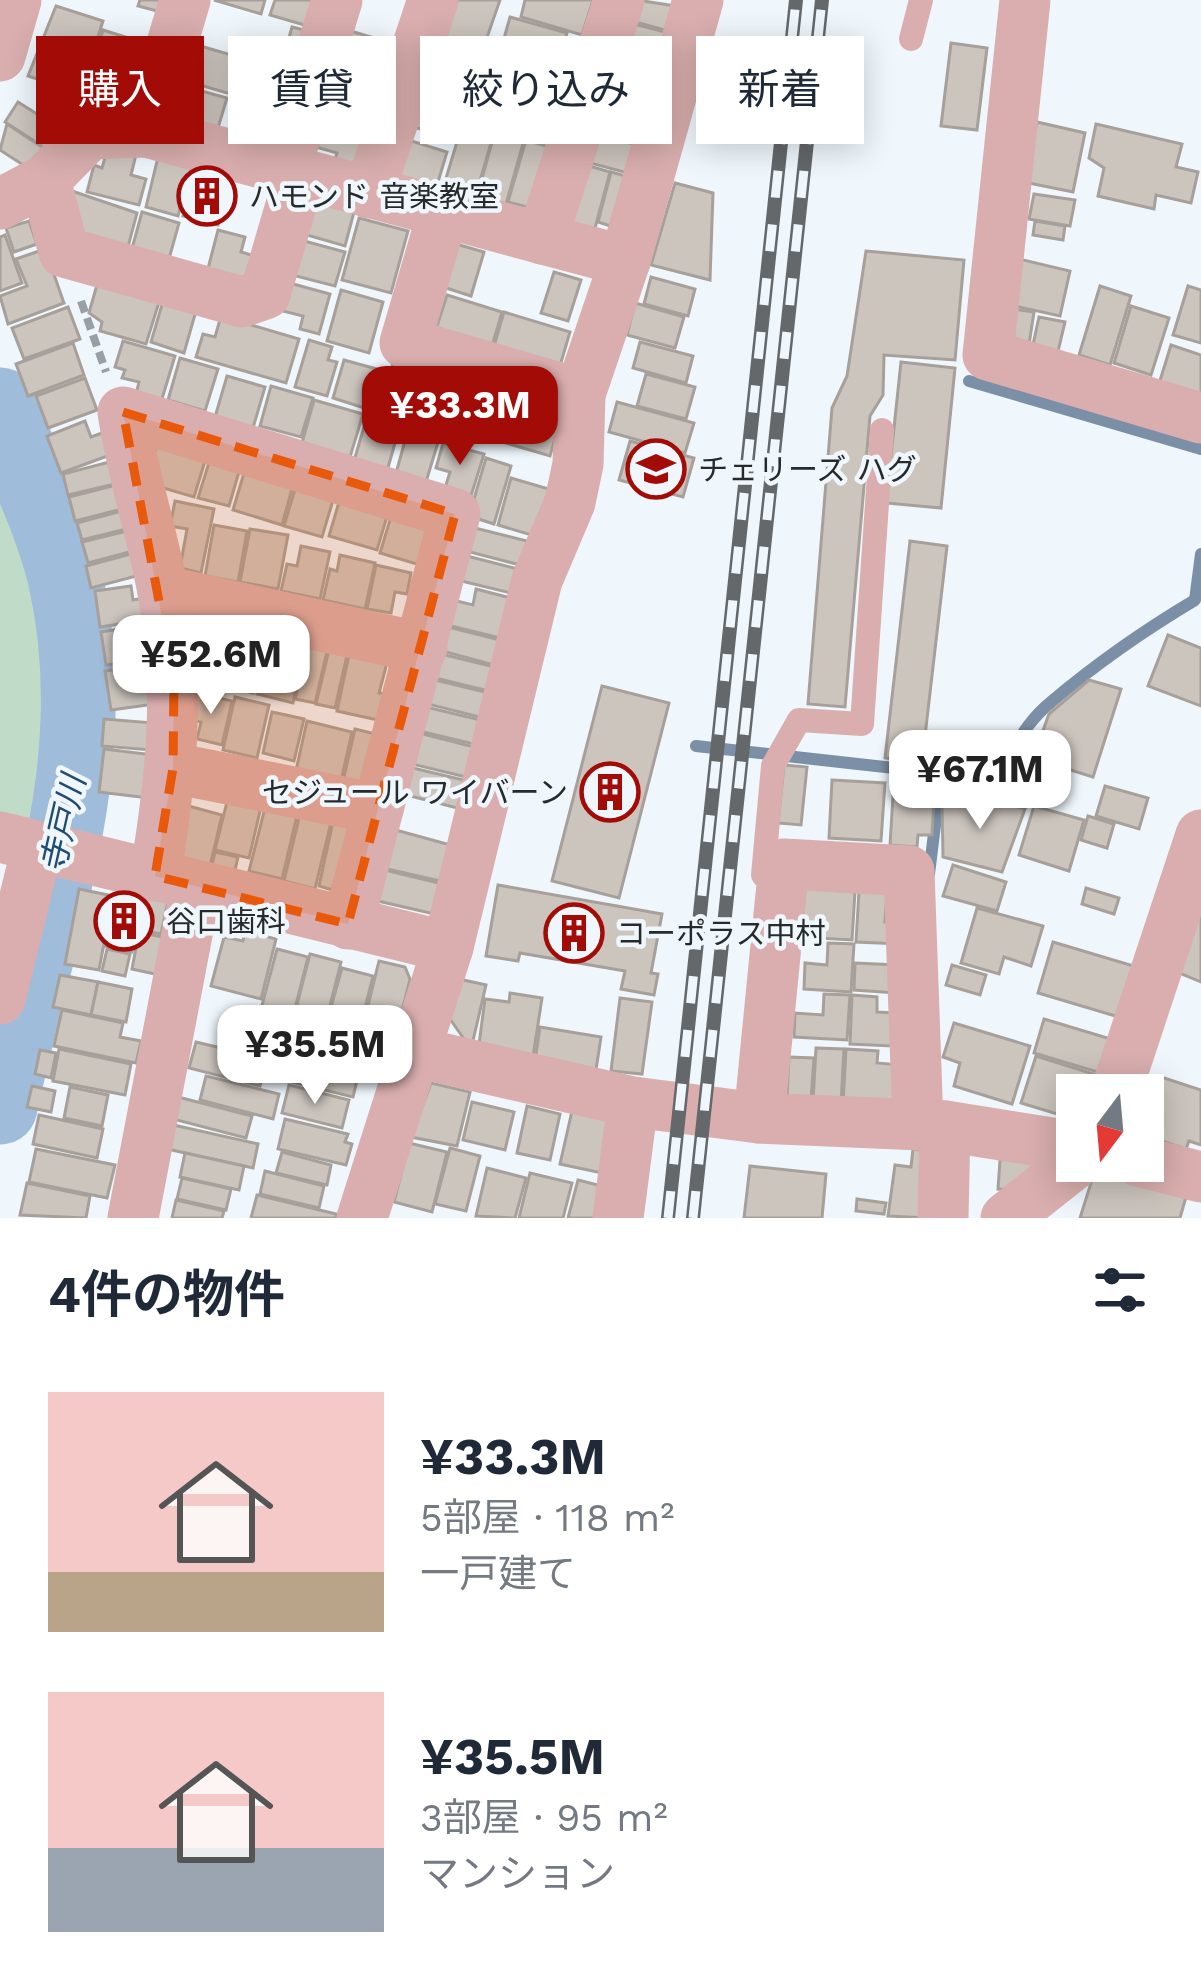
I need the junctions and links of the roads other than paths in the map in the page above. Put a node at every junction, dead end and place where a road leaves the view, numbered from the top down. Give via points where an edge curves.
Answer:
1 (16, 0) edge
2 (185, 0) edge
3 (337, 0) edge
4 (433, 0) edge
5 (619, 0) edge
6 (698, 0) edge
7 (921, 0) edge
8 (1025, 0) edge
9 (174, 36) edge
10 (910, 39) dead end
11 (0, 56) edge
12 (80, 144) edge
13 (189, 144) edge
14 (292, 173) junction
15 (45, 181) junction
16 (369, 193) junction
17 (0, 204) edge
18 (443, 213) junction
19 (542, 239) junction
20 (625, 261) junction
21 (580, 394) junction
22 (1201, 418) edge
23 (881, 430) dead end
24 (163, 591) junction
25 (422, 648) junction
26 (173, 768) junction
27 (378, 809) junction
28 (1201, 835) edge
29 (43, 849) edge
30 (175, 882) junction
31 (348, 924) junction
32 (448, 947) junction
33 (0, 998) edge
34 (415, 1052) junction
35 (1122, 1074) edge
36 (633, 1102) junction
37 (750, 1117) junction
38 (931, 1125) junction
39 (1056, 1144) edge
40 (1164, 1168) edge
41 (1201, 1177) edge
42 (1056, 1178) edge
43 (133, 1218) edge
44 (362, 1218) edge
45 (618, 1218) edge
46 (943, 1218) edge
47 (1006, 1218) edge

1 - 11 street
2 - 9 street
3 - 14 street
4 - 16 street
5 - 19 street
6 - 20 street
7 - 10 lane
8 - 22 street via 988,355
12 - 15 street
13 - 14 street
14 - 15 street via 265,294 242,302 64,252
14 - 16 street
15 - 17 street
16 - 18 street
18 - 19 street
18 - 21 street via 405,343
19 - 20 street
20 - 21 street
21 - 32 street via 570,502 536,580
23 - 37 lane via 862,724 799,720 778,758
24 - 25 street
24 - 25 street via 123,412 455,514
24 - 26 street
25 - 27 street
26 - 27 street
26 - 30 street
27 - 31 street
28 - 35 street
29 - 30 street
29 - 33 street
30 - 31 street
30 - 43 street
31 - 32 street
32 - 34 street
34 - 36 street
34 - 44 street
36 - 37 street
36 - 45 street
37 - 38 street
37 - 38 street via 784,864 908,871
38 - 39 street
38 - 46 street
40 - 41 street
42 - 47 street

